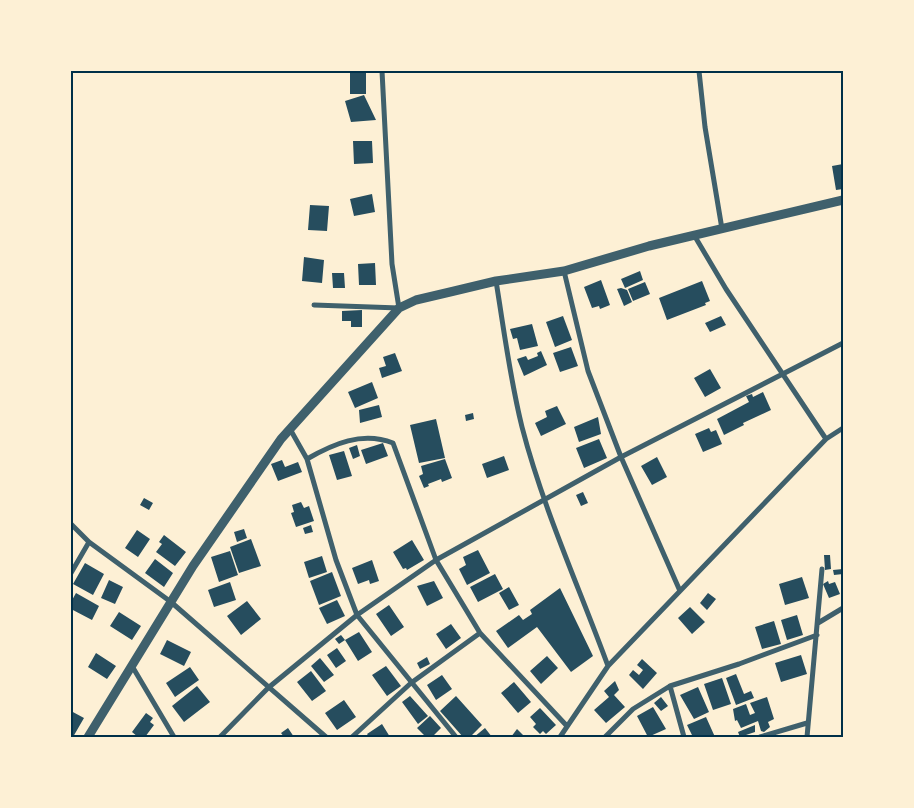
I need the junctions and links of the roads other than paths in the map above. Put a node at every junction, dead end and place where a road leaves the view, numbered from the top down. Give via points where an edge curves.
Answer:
1 (382, 71) edge
2 (699, 71) edge
3 (843, 200) edge
4 (722, 229) junction
5 (694, 235) junction
6 (564, 271) junction
7 (496, 281) junction
8 (314, 305) dead end
9 (399, 308) junction
10 (843, 343) edge
11 (782, 374) junction
12 (843, 428) edge
13 (290, 429) junction
14 (826, 439) junction
15 (621, 457) junction
16 (307, 459) junction
17 (546, 499) junction
18 (71, 524) edge
19 (89, 542) junction
20 (436, 560) junction
21 (822, 569) dead end
22 (71, 573) edge
23 (680, 591) junction
24 (171, 602) junction
25 (843, 608) edge
26 (357, 615) junction
27 (818, 623) junction
28 (480, 633) junction
29 (816, 635) junction
30 (132, 665) junction
31 (608, 666) junction
32 (411, 682) junction
33 (670, 686) junction
34 (268, 688) junction
35 (807, 722) junction
36 (566, 725) junction
37 (88, 737) edge
38 (174, 737) edge
39 (220, 737) edge
40 (326, 737) edge
41 (352, 737) edge
42 (456, 737) edge
43 (560, 737) edge
44 (606, 737) edge
45 (684, 737) edge
46 (760, 737) edge
47 (807, 737) edge

1 - 9 street via 392,264
2 - 4 street
3 - 4 street
4 - 5 street
5 - 6 street
5 - 11 street
6 - 7 street
6 - 15 street via 588,371
7 - 9 street via 416,300
7 - 17 street via 522,428
8 - 9 street
9 - 13 street
10 - 11 street
11 - 14 street
11 - 15 street
12 - 14 street
13 - 16 street
13 - 24 street
14 - 23 street
15 - 17 street
15 - 23 street
16 - 20 street via 333,444 363,438 392,443
16 - 26 street via 336,560
17 - 20 street
17 - 31 street
18 - 19 street
19 - 22 street
19 - 24 street
20 - 26 street
20 - 28 street
21 - 27 street
23 - 31 street
24 - 30 street
24 - 34 street
25 - 27 street
26 - 32 street
26 - 34 street
27 - 29 street
28 - 32 street
28 - 36 street
29 - 33 street
29 - 35 street
30 - 37 street
30 - 38 street
31 - 36 street
32 - 41 street
32 - 42 street
33 - 44 street via 633,709
33 - 45 street
34 - 39 street
34 - 40 street
35 - 46 street
35 - 47 street
36 - 43 street

